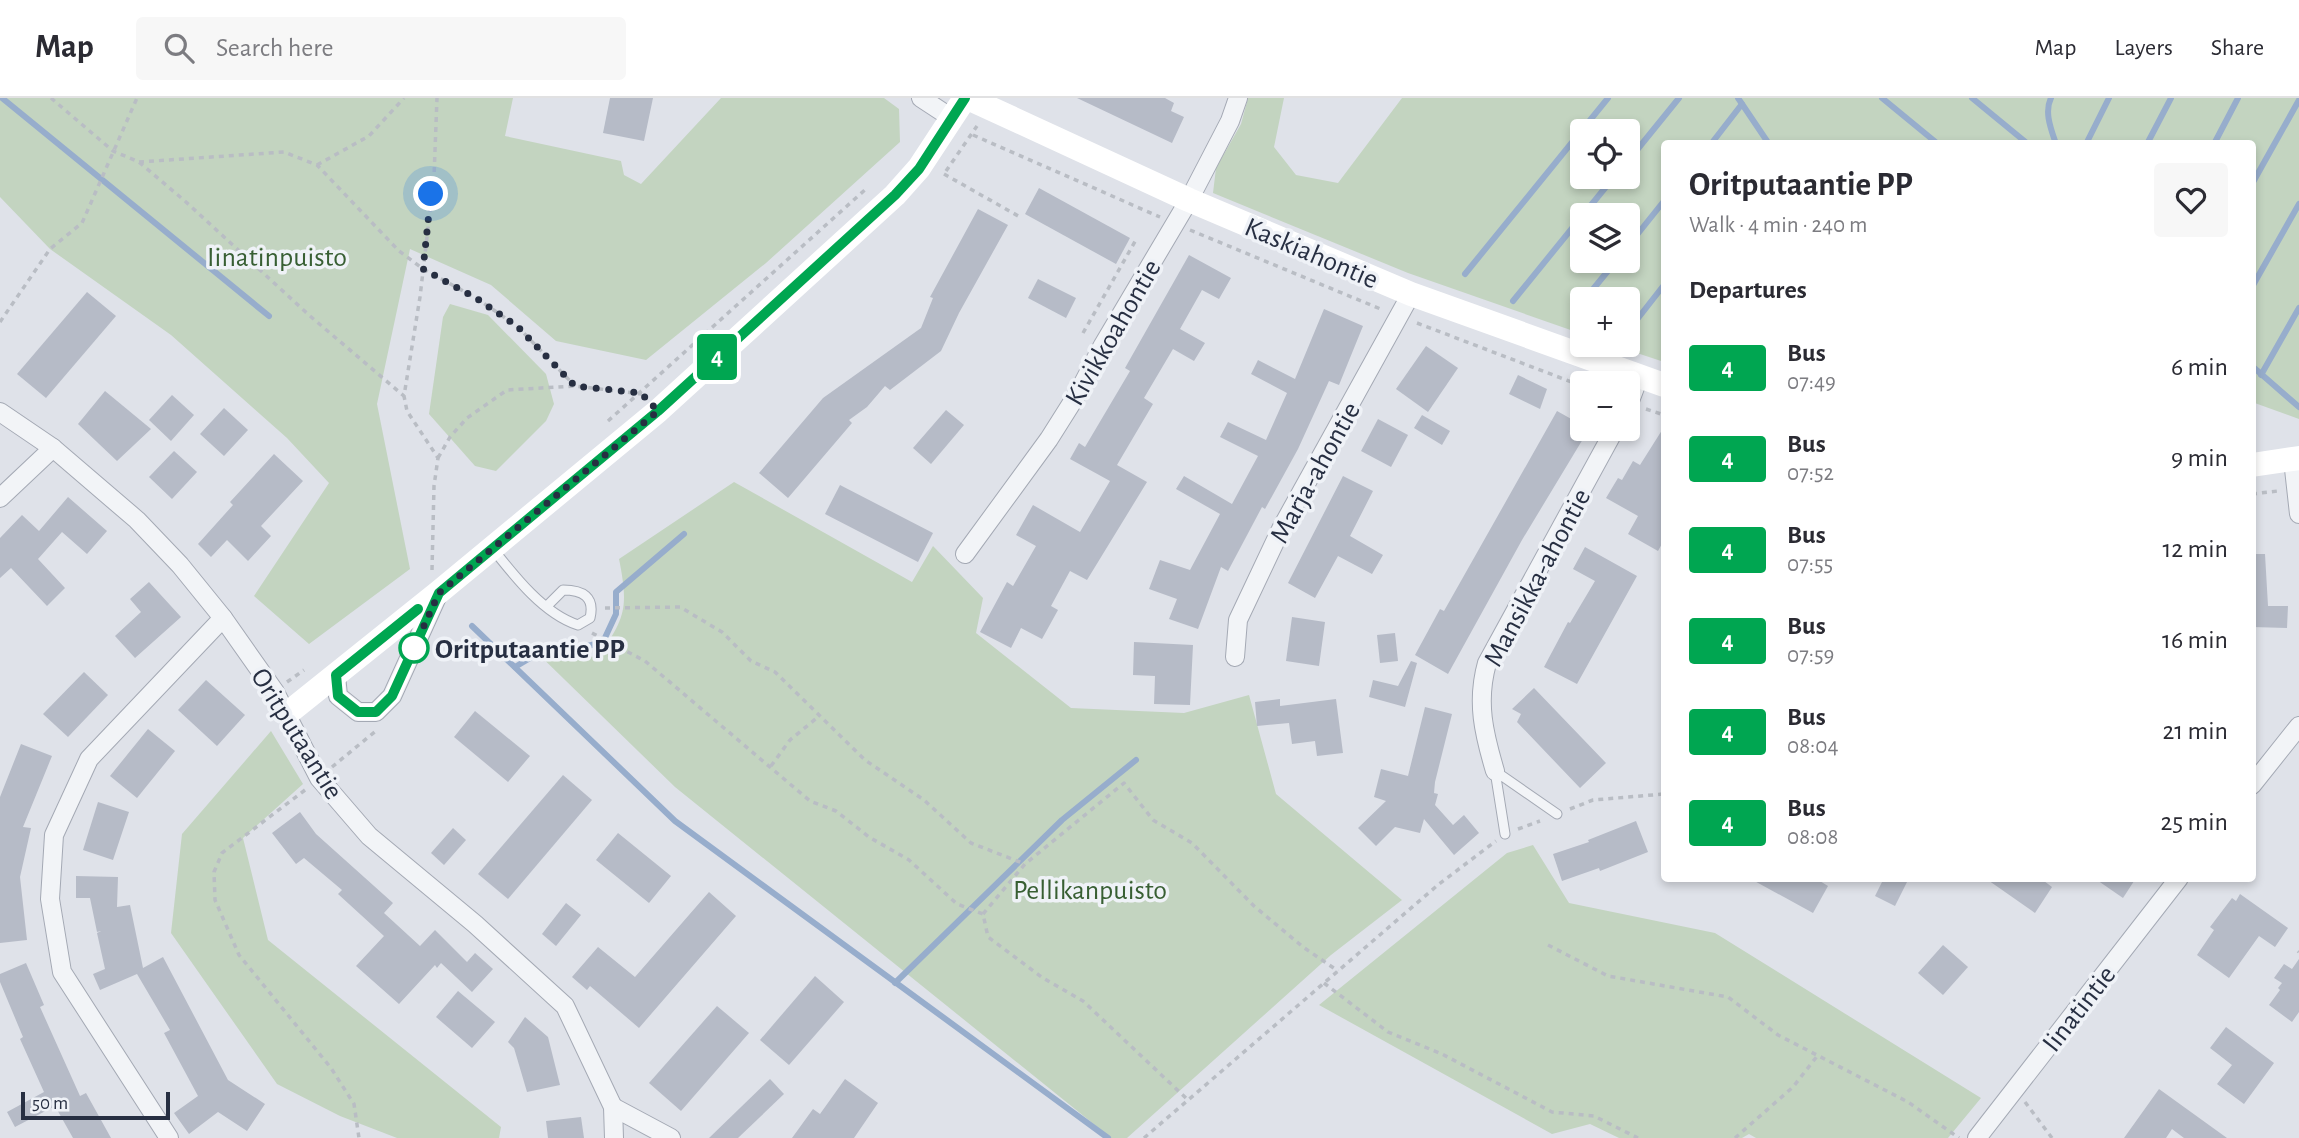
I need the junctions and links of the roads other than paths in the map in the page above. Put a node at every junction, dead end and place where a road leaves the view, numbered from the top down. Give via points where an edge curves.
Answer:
1 (921, 98) edge
2 (1238, 98) edge
3 (962, 105) edge
4 (1189, 200) junction
5 (1411, 294) junction
6 (1623, 371) edge
7 (1640, 377) edge
8 (1661, 384) edge
9 (0, 412) edge
10 (1608, 441) edge
11 (53, 448) junction
12 (2296, 459) edge
13 (2256, 464) edge
14 (0, 498) edge
15 (2299, 514) edge
16 (492, 548) junction
17 (965, 554) dead end
18 (435, 582) junction
19 (547, 606) junction
20 (223, 618) junction
21 (1234, 657) dead end
22 (336, 675) junction
23 (288, 713) junction
24 (2299, 726) edge
25 (1495, 771) junction
26 (2256, 780) edge
27 (1557, 814) road end
28 (1505, 834) road end
29 (2176, 882) edge
30 (612, 1107) junction
31 (169, 1138) edge
32 (614, 1138) edge
33 (671, 1138) edge
34 (1977, 1138) edge

1 - 3 street, Kaskiahontie
2 - 4 street, Kivikkoahontie
3 - 4 street, Kaskiahontie
3 - 16 street via 919,169 895,195 649,402
4 - 5 street, Kaskiahontie
4 - 17 street, Kivikkoahontie via 1049,439
5 - 6 street, Kaskiahontie
5 - 21 street, Marja-ahontie via 1282,527 1238,620
7 - 8 street, Kaskiahontie
9 - 11 street, Oritputaantie
10 - 25 street, Mansikka-ahontie via 1487,663 1481,684 1482,720
11 - 14 street
11 - 20 street, Oritputaantie via 136,520
12 - 13 street
12 - 15 street
16 - 18 street
16 - 19 lane
18 - 22 street
18 - 22 street via 392,696 376,712 358,712 338,696
19 - 19 lane via 559,619 578,625 590,618 593,608 587,595 578,590 563,590
20 - 23 street, Oritputaantie
20 - 31 street via 89,759 54,835 50,899 62,972
22 - 23 street
23 - 30 street, Oritputaantie via 319,778 369,836 565,1006
24 - 26 street
25 - 27 lane
25 - 28 lane
29 - 34 street, Iinatintie
30 - 32 street, Oritputaantie
30 - 33 street

